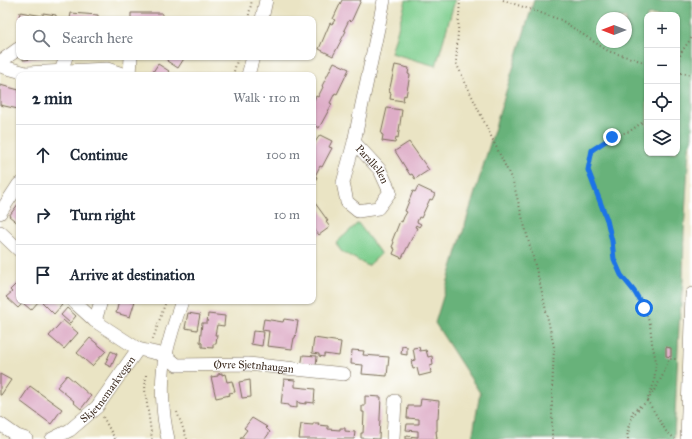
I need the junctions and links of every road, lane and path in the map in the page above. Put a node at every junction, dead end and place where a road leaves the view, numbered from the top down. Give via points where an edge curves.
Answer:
1 (252, 0) edge
2 (266, 0) edge
3 (384, 0) edge
4 (460, 0) edge
5 (503, 0) edge
6 (249, 16) edge
7 (263, 16) edge
8 (692, 37) edge
9 (16, 50) edge
10 (680, 56) edge
11 (65, 60) edge
12 (131, 60) edge
13 (237, 60) edge
14 (252, 60) edge
15 (0, 62) edge
16 (644, 63) edge
17 (0, 66) edge
18 (61, 71) junction
19 (22, 72) edge
20 (44, 72) edge
21 (116, 72) edge
22 (130, 72) edge
23 (234, 72) edge
24 (249, 72) edge
25 (680, 73) edge
26 (692, 75) edge
27 (646, 120) edge
28 (354, 142) junction
29 (16, 189) edge
30 (0, 213) edge
31 (0, 232) edge
32 (16, 247) edge
33 (692, 294) edge
34 (76, 304) edge
35 (100, 304) edge
36 (165, 304) edge
37 (181, 304) edge
38 (95, 320) junction
39 (153, 339) dead end
40 (138, 349) junction
41 (688, 354) edge
42 (165, 355) junction
43 (344, 374) dead end
44 (146, 375) dead end
45 (395, 400) dead end
46 (647, 401) junction
47 (97, 406) junction
48 (176, 407) dead end
49 (0, 424) edge
50 (627, 438) edge
51 (26, 439) edge
52 (52, 439) edge
53 (115, 439) edge
54 (152, 439) edge
55 (168, 439) edge
56 (187, 439) edge
57 (393, 439) edge
58 (552, 439) edge
59 (675, 439) edge
60 (686, 439) edge

1 - 6 path
2 - 7 street
3 - 28 street, Parallellen
4 - 58 path via 456,63 513,182 554,346
5 - 16 path via 561,20 608,52
8 - 10 path
9 - 15 street
11 - 18 street
12 - 22 street
13 - 23 path
14 - 24 street
17 - 19 street
18 - 20 street
18 - 21 street via 107,69
25 - 26 path
27 - 46 path via 592,150 588,170 607,220 614,259 621,275 644,308 650,324 656,361 654,383
28 - 28 street, Parallellen via 343,183 347,202 358,211 378,208 390,192 380,170
29 - 30 street
31 - 32 street
33 - 41 street
34 - 38 street
35 - 38 street
36 - 39 path
37 - 42 street
38 - 40 street
40 - 42 street, Øvre Sjetnhaugan
40 - 47 street, Skjetnemarkvegen
41 - 46 path via 669,359 662,377
41 - 60 street
42 - 43 street, Øvre Sjetnhaugan via 177,364 248,364
42 - 55 street via 163,420
44 - 54 path via 145,390
45 - 57 street
46 - 50 path via 632,412
46 - 59 path via 666,431
47 - 52 street, Skjetnemarkvegen via 70,430
47 - 53 path
48 - 56 path
49 - 51 street

